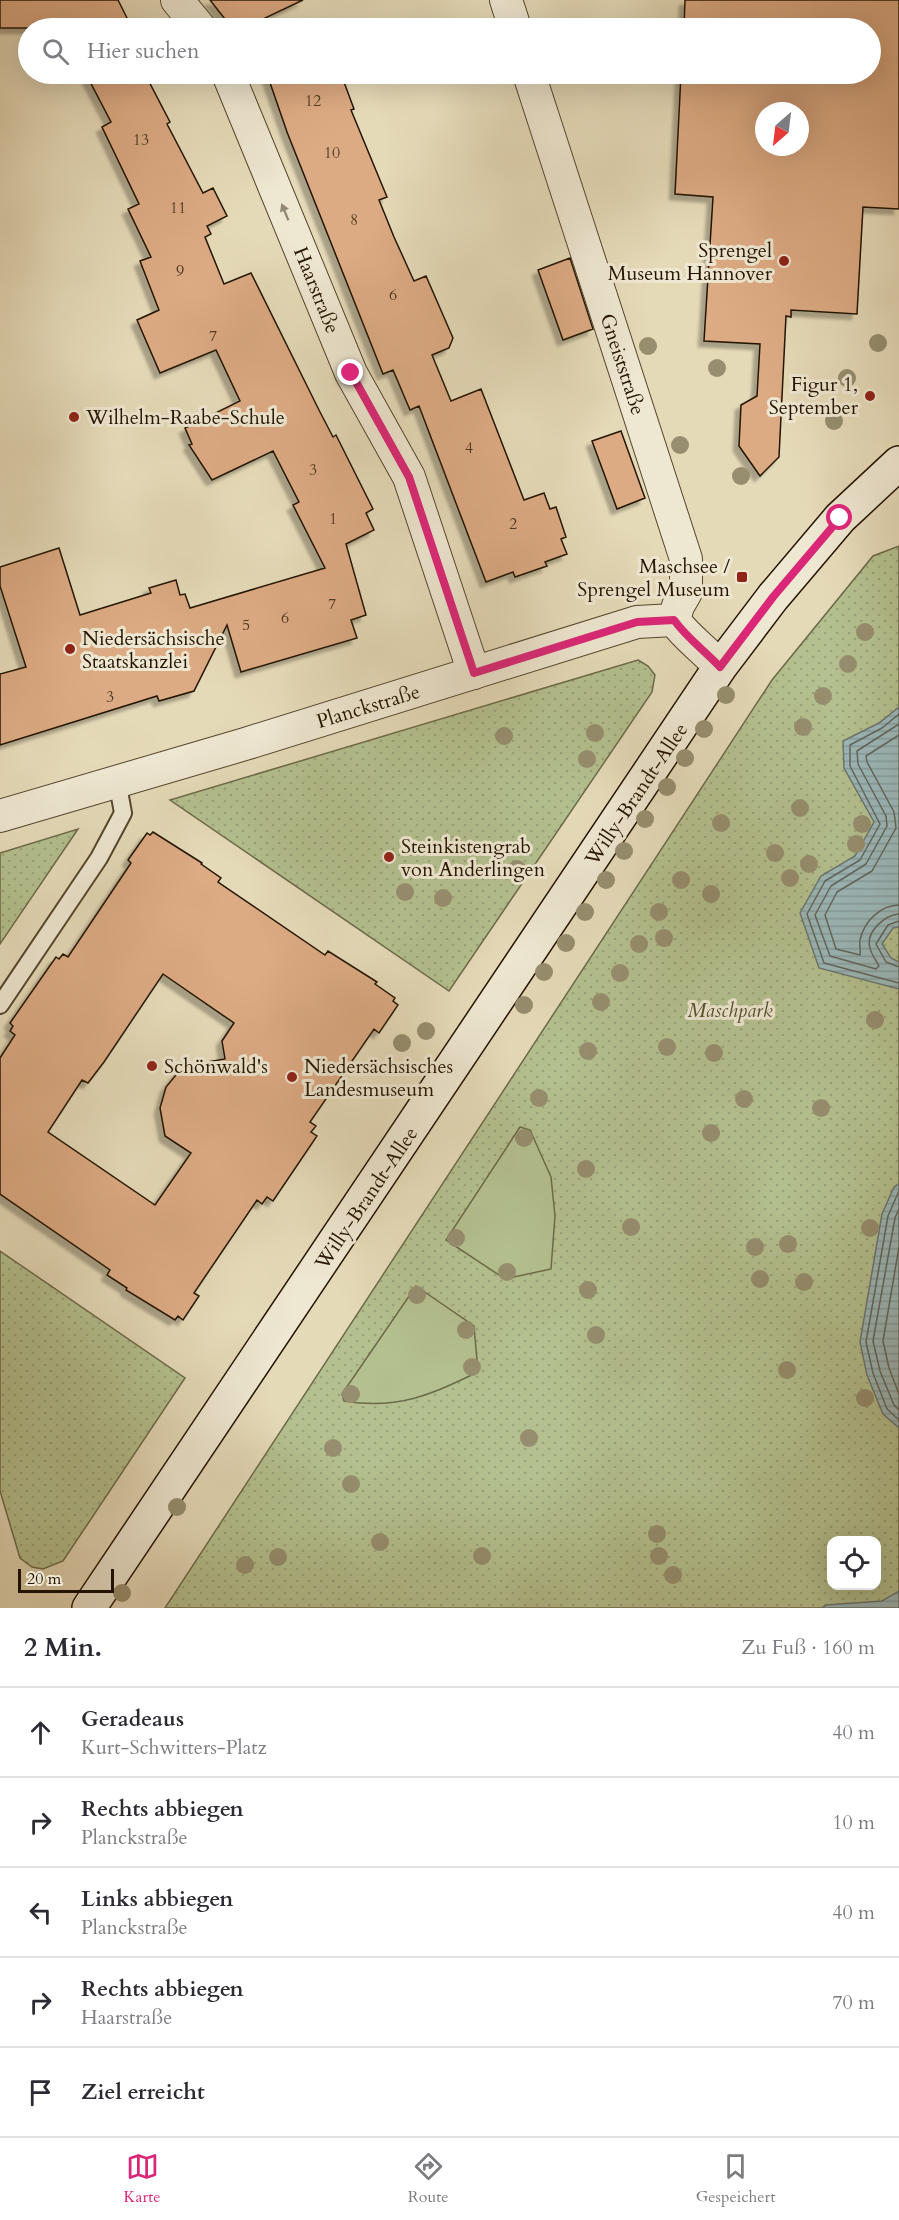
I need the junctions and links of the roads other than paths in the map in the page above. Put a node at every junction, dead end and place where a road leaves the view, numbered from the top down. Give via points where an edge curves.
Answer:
1 (177, 0) edge
2 (506, 0) edge
3 (192, 18) edge
4 (512, 18) edge
5 (232, 84) edge
6 (532, 84) edge
7 (899, 463) edge
8 (674, 620) junction
9 (720, 667) junction
10 (474, 673) junction
11 (117, 780) junction
12 (0, 816) edge
13 (0, 1005) edge
14 (89, 1608) edge

1 - 3 street
2 - 4 street
10 -> 5 street, Haarstraße via 409,477 351,373
6 - 8 street, Gneiststraße via 686,559 686,592
7 - 9 street, Willy-Brandt-Allee via 840,518
8 - 9 street
8 - 10 street, Planckstraße via 637,622
9 - 14 street, Willy-Brandt-Allee
10 - 11 street, Planckstraße
11 - 12 street, Planckstraße
11 - 13 lane via 123,813 99,858

